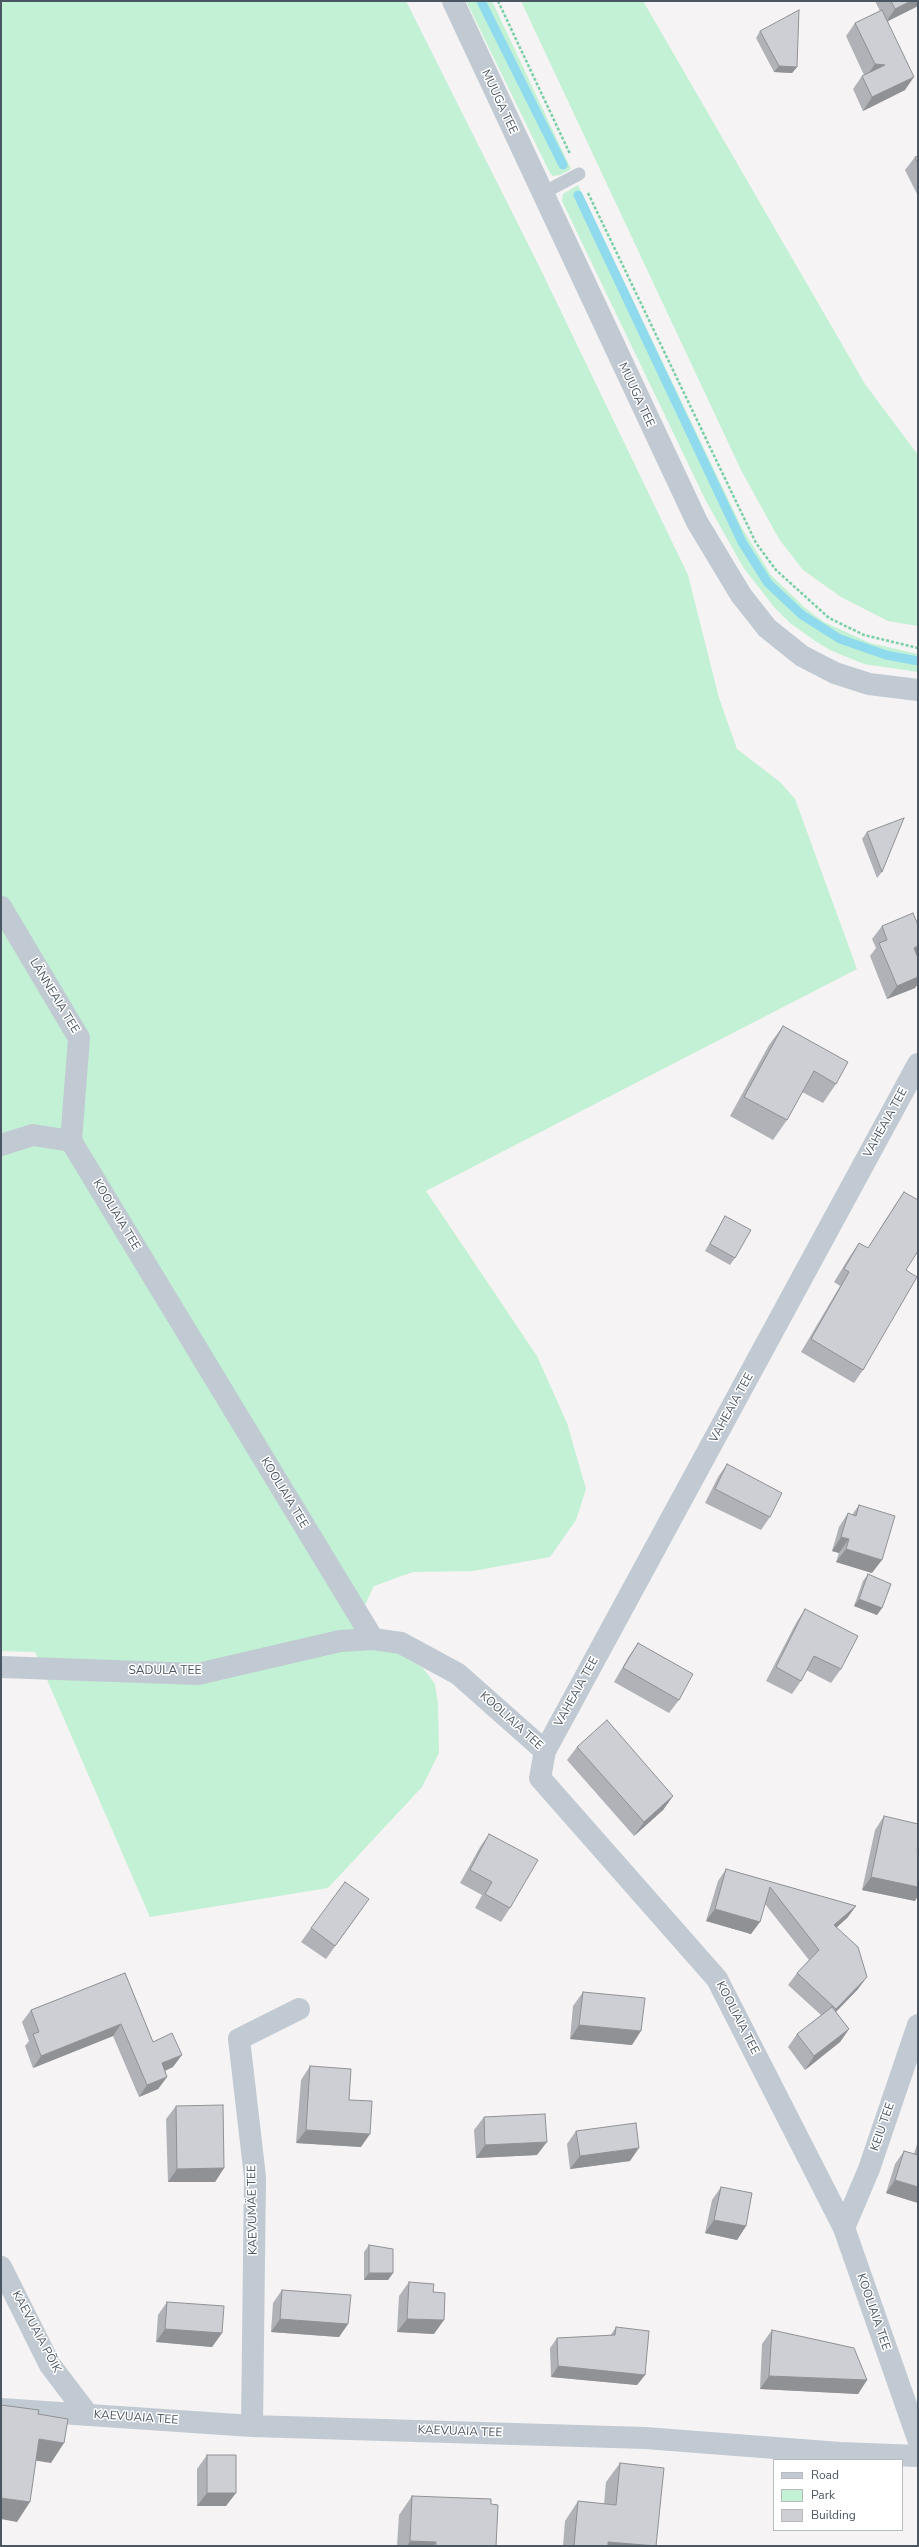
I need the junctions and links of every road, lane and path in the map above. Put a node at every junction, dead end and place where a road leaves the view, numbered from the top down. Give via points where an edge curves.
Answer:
1 (453, 1) edge
2 (498, 1) edge
3 (579, 174) junction
4 (541, 194) junction
5 (918, 648) edge
6 (918, 690) edge
7 (1, 908) edge
8 (918, 1064) edge
9 (71, 1141) junction
10 (1, 1145) edge
11 (373, 1640) junction
12 (1, 1667) edge
13 (545, 1751) junction
14 (299, 2009) dead end
15 (918, 2025) edge
16 (844, 2228) junction
17 (1, 2267) edge
18 (1, 2409) edge
19 (88, 2415) junction
20 (252, 2426) junction
21 (918, 2439) edge
22 (918, 2456) edge

1 - 4 street, MUUGA TEE
2 - 3 path
3 - 4 lane
3 - 5 path via 756,543 776,570 829,618 864,634
4 - 6 street, MUUGA TEE via 696,522 741,595 767,628 802,656 835,673 869,684
7 - 9 street, LÄNNEAIA TEE via 79,1038
8 - 13 street, VAHEAIA TEE
9 - 10 street via 33,1135
9 - 11 street, KOOLIAIA TEE
11 - 12 street, SADULA TEE via 340,1641 198,1674
11 - 13 street, KOOLIAIA TEE via 401,1643 458,1674
13 - 16 street, KOOLIAIA TEE via 540,1778 717,1979
14 - 20 street, KAEVUMÄE TEE via 238,2039 255,2177
15 - 16 street, KEIU TEE via 869,2169
16 - 21 street, KOOLIAIA TEE
17 - 19 street, KAEVUAIA PÕIK via 50,2364
18 - 19 street, KAEVUAIA TEE
19 - 20 street, KAEVUAIA TEE
20 - 22 street, KAEVUAIA TEE via 645,2438 840,2453

